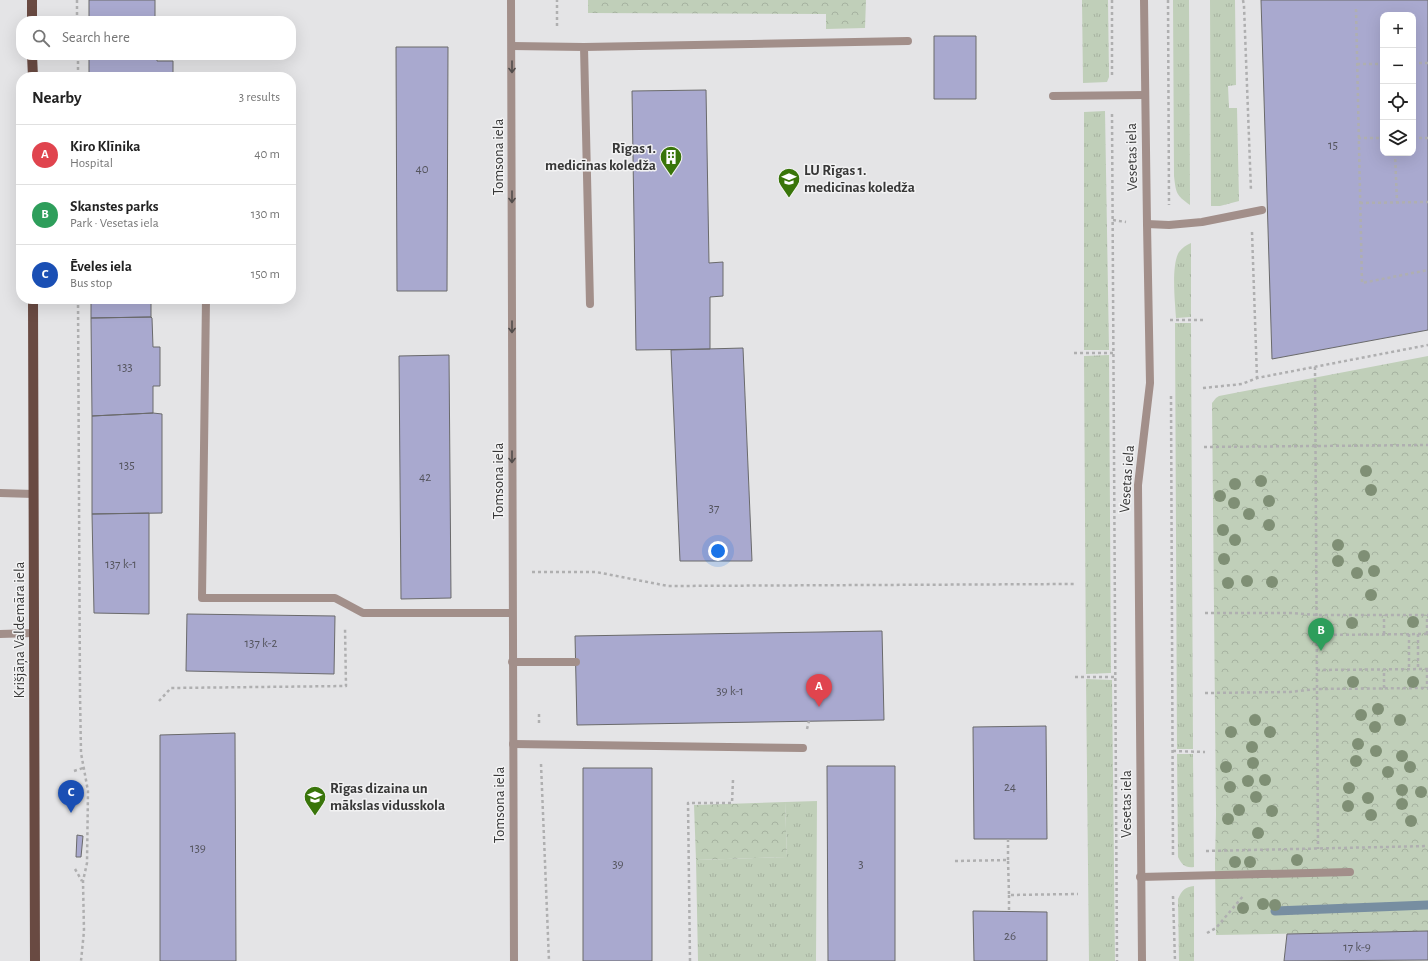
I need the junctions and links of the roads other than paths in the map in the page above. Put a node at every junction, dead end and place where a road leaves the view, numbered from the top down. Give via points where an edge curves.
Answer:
1 (32, 0) edge
2 (511, 0) edge
3 (1144, 0) edge
4 (32, 16) edge
5 (908, 41) dead end
6 (512, 46) junction
7 (584, 47) junction
8 (32, 60) edge
9 (32, 72) edge
10 (1145, 95) junction
11 (1053, 96) dead end
12 (1262, 210) dead end
13 (1147, 224) junction
14 (33, 304) edge
15 (206, 304) edge
16 (590, 304) dead end
17 (0, 493) edge
18 (34, 494) junction
19 (512, 613) junction
20 (34, 633) junction
21 (0, 634) edge
22 (512, 662) junction
23 (576, 662) dead end
24 (513, 744) junction
25 (803, 748) dead end
26 (1350, 872) dead end
27 (1140, 878) junction
28 (35, 961) edge
29 (514, 961) edge
30 (1142, 961) edge

1 - 4 main road
2 - 6 street, Tomsona iela
3 - 10 street, Vesetas iela
5 - 7 street
6 - 7 street
6 -> 19 street, Tomsona iela
7 - 16 street
8 - 9 main road
10 - 11 street
10 - 13 street, Vesetas iela
12 - 13 street via 1202,222
13 - 27 street, Vesetas iela via 1150,383 1138,486
14 - 18 main road, Krišjāņa Valdemāra iela
15 - 19 street via 202,598 335,598 363,613
17 - 18 street
18 - 20 main road, Krišjāņa Valdemāra iela
19 - 22 street, Tomsona iela
20 - 21 street
20 - 28 main road, Krišjāņa Valdemāra iela
22 - 23 street
22 - 24 street, Tomsona iela
24 - 25 street
24 - 29 street, Tomsona iela
26 - 27 street
27 - 30 street, Vesetas iela

